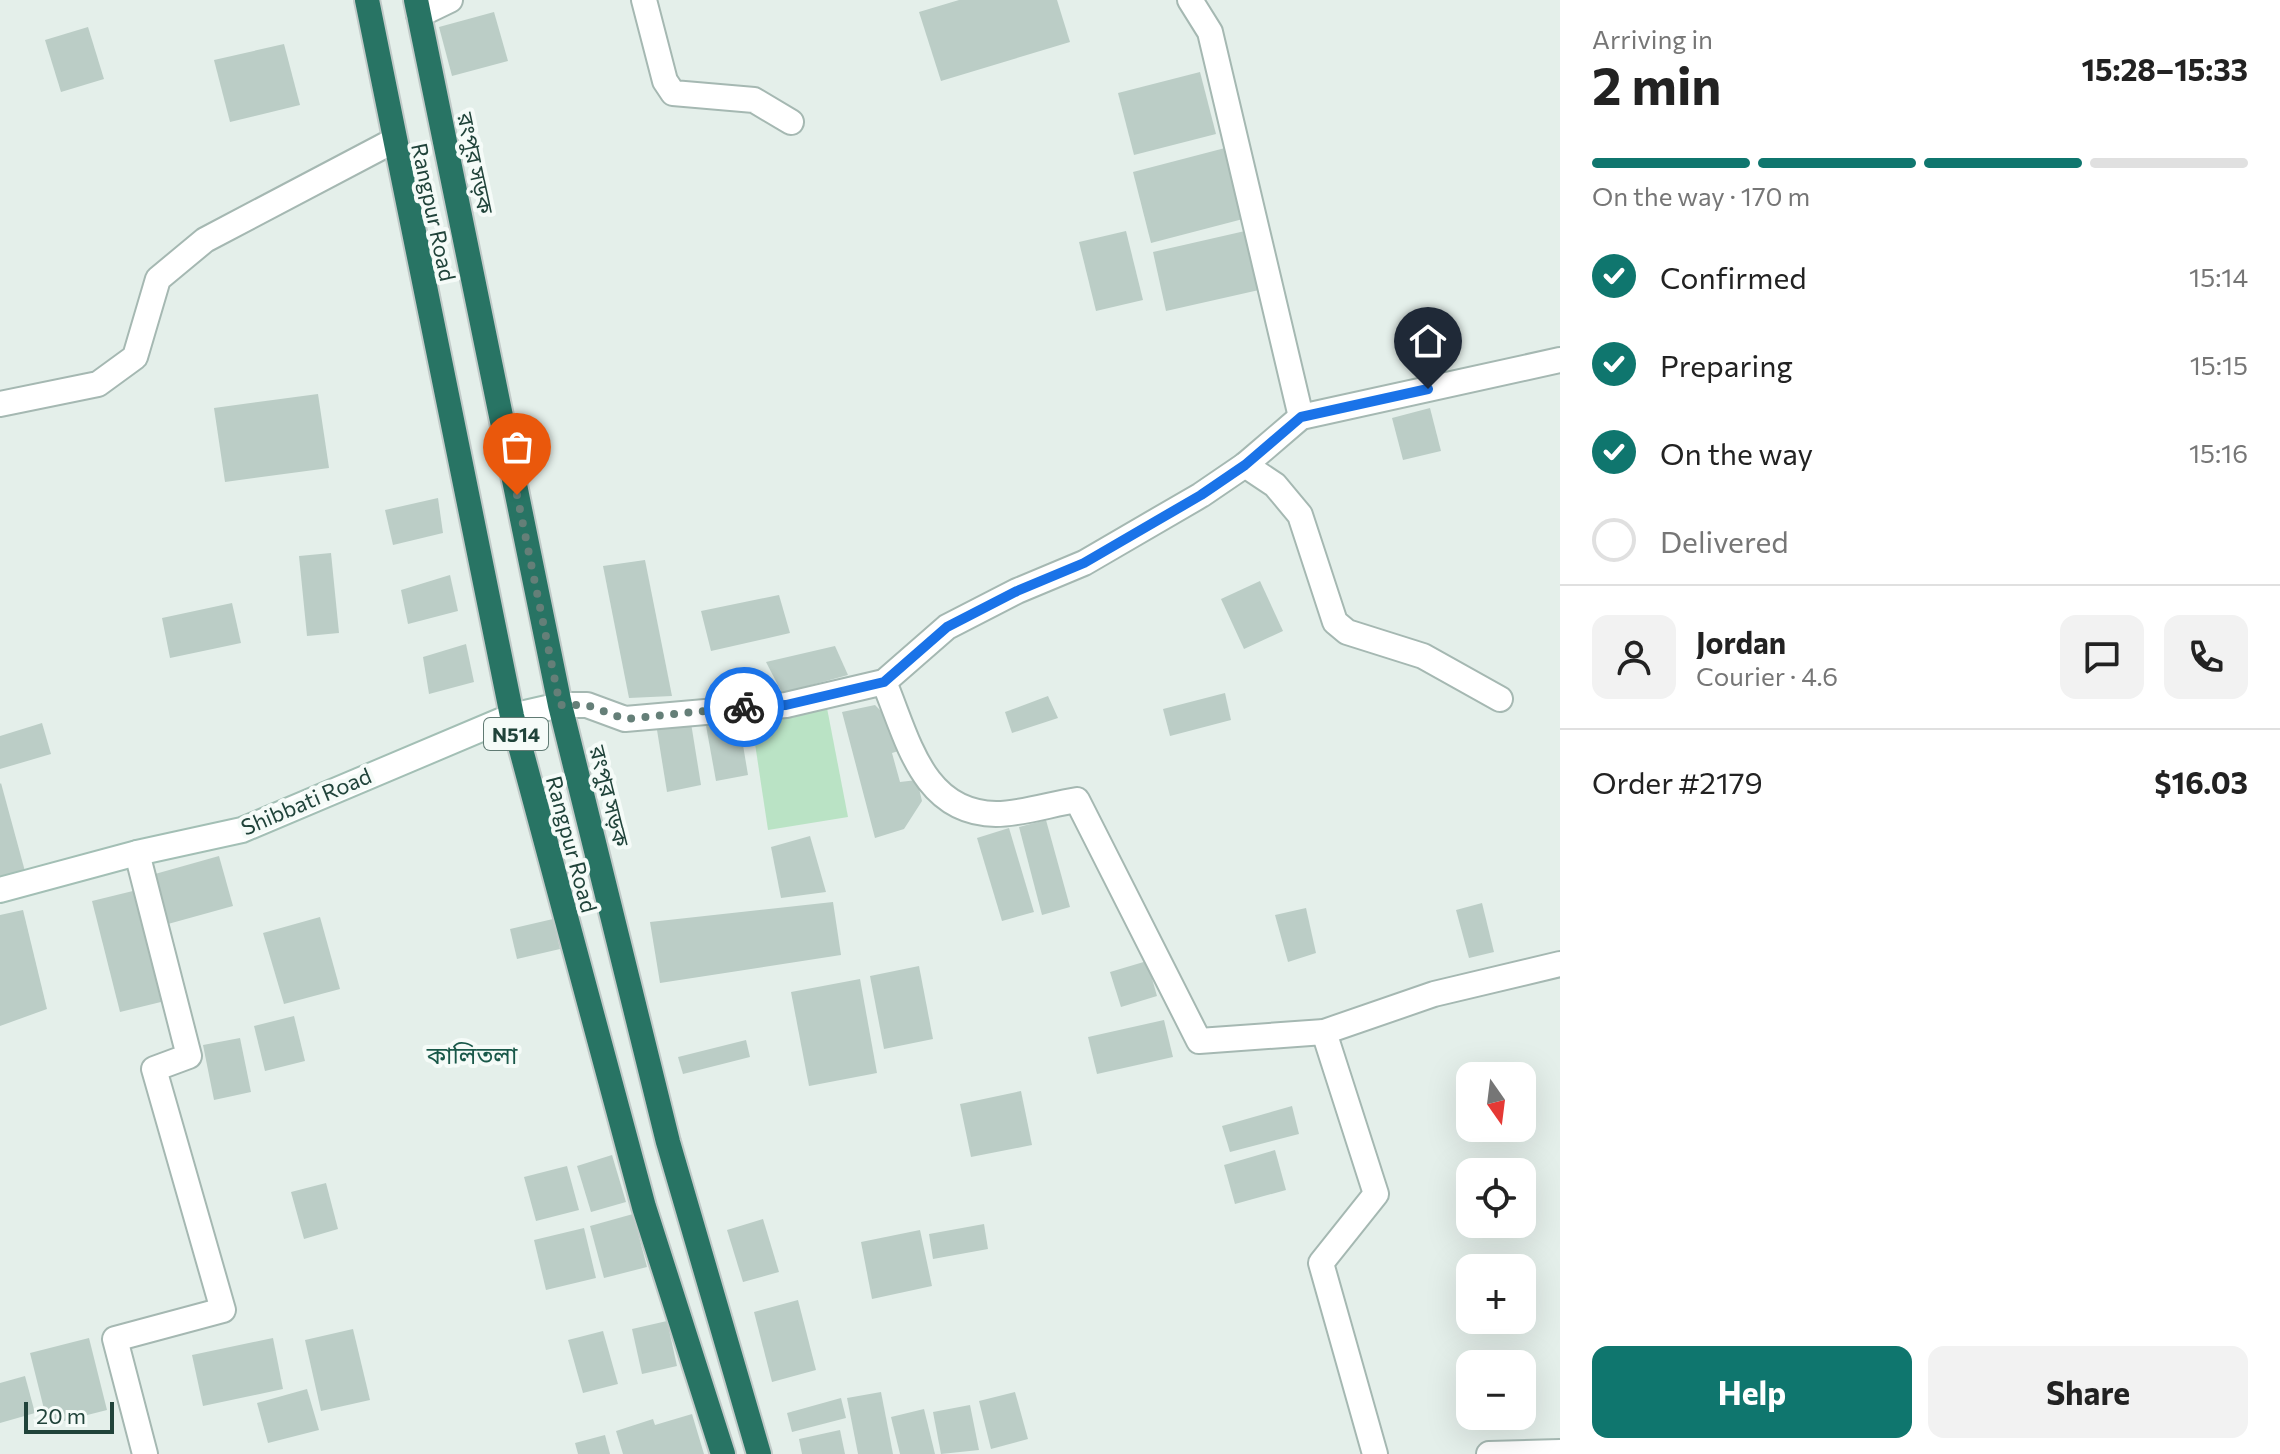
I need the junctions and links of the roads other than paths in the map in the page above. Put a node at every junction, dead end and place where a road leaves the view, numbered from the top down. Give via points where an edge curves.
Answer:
1 (367, 0) edge
2 (450, 0) edge
3 (644, 0) edge
4 (1190, 0) edge
5 (418, 8) edge
6 (791, 122) dead end
7 (393, 141) junction
8 (1560, 360) edge
9 (0, 404) edge
10 (1301, 417) junction
11 (1245, 465) junction
12 (884, 682) junction
13 (1500, 699) dead end
14 (560, 705) junction
15 (512, 716) junction
16 (137, 853) junction
17 (0, 890) edge
18 (1560, 964) edge
19 (1324, 1032) junction
20 (1560, 1452) edge
21 (756, 1453) edge
22 (145, 1454) edge
23 (723, 1454) edge
24 (1375, 1454) edge
25 (1489, 1454) edge

1 - 7 highway, Rangpur Road / N514
2 - 5 street
3 - 6 street via 665,81 673,93 754,100
4 - 10 street via 1210,32
5 - 14 highway, রংপুর সড়ক / N514
7 - 9 street via 205,240 158,279 135,357 98,384
7 - 15 highway, Rangpur Road / N514
8 - 10 street
10 - 11 street
11 - 12 street via 1084,563 947,627
11 - 13 street via 1275,485 1300,515 1335,622 1347,632 1423,656
12 - 14 street, Shibbati Road via 786,705 625,719 587,705
12 - 19 street via 928,783 955,807 997,814 1077,800 1199,1041
14 - 15 street, Shibbati Road
14 - 21 highway, রংপুর সড়ক / N514 via 668,1142
15 - 16 street, Shibbati Road via 242,830
15 - 23 highway, Rangpur Road / N514 via 644,1207
16 - 17 street, Shibbati Road
16 - 22 street via 189,1056 154,1069 223,1310 115,1339
18 - 19 street via 1434,994
19 - 24 street via 1376,1194 1321,1263
20 - 25 street

